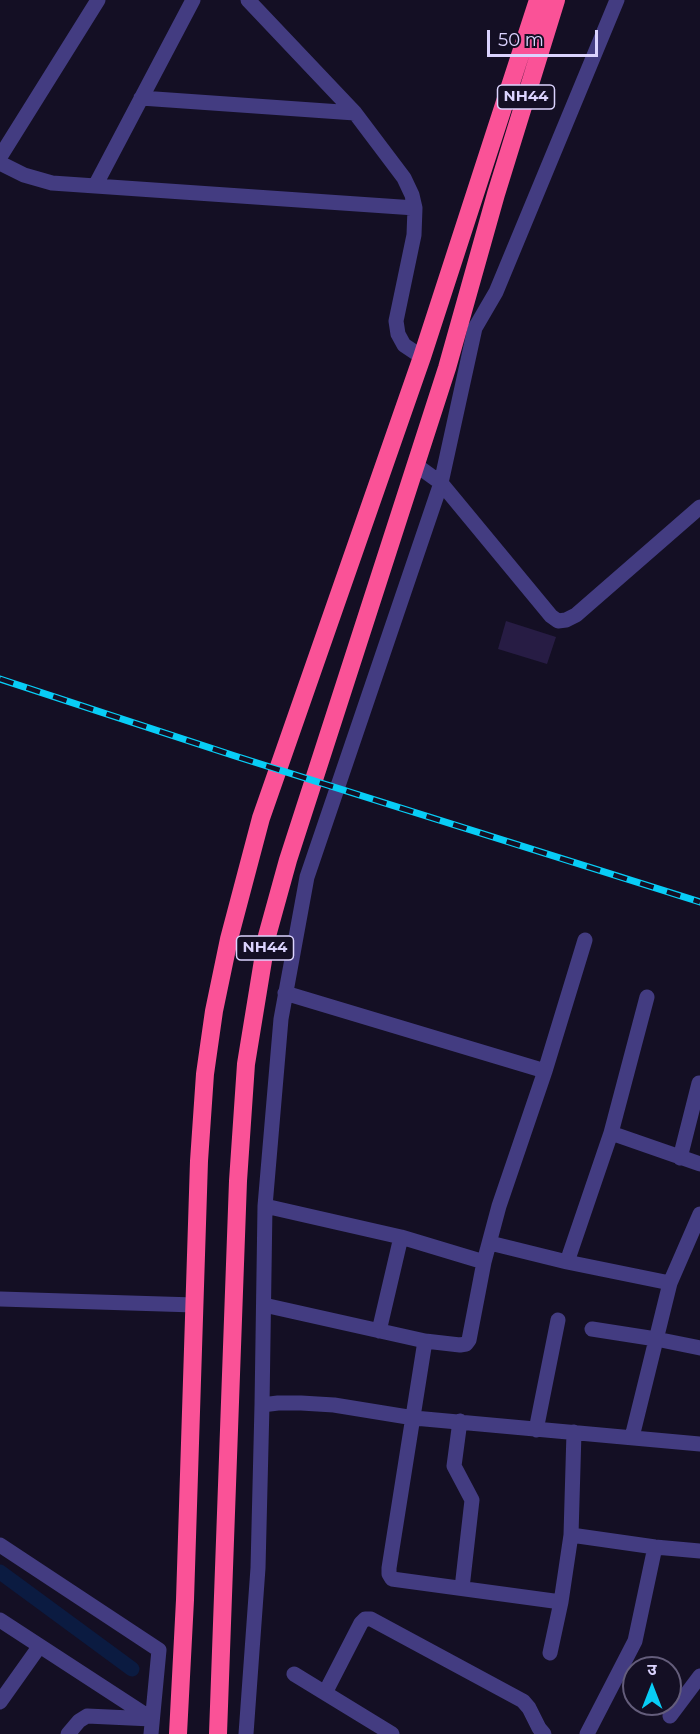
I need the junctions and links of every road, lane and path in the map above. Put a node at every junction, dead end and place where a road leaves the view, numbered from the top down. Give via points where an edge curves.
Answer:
1 (98, 0) edge
2 (193, 0) edge
3 (248, 0) edge
4 (538, 0) edge
5 (556, 0) edge
6 (617, 0) edge
7 (141, 98) junction
8 (355, 113) junction
9 (0, 157) edge
10 (0, 163) edge
11 (95, 186) junction
12 (415, 208) junction
13 (422, 357) junction
14 (416, 465) junction
15 (441, 483) junction
16 (700, 507) edge
17 (585, 940) dead end
18 (285, 993) junction
19 (647, 997) dead end
20 (545, 1071) junction
21 (699, 1083) edge
22 (611, 1133) junction
23 (680, 1158) junction
24 (700, 1164) edge
25 (265, 1206) junction
26 (700, 1214) edge
27 (401, 1237) junction
28 (489, 1243) junction
29 (484, 1262) junction
30 (567, 1262) junction
31 (670, 1283) junction
32 (0, 1299) edge
33 (195, 1305) junction
34 (264, 1305) junction
35 (558, 1320) dead end
36 (592, 1329) dead end
37 (379, 1330) junction
38 (656, 1339) junction
39 (425, 1341) junction
40 (700, 1348) edge
41 (262, 1405) junction
42 (414, 1418) junction
43 (460, 1421) junction
44 (536, 1430) junction
45 (574, 1432) junction
46 (632, 1437) junction
47 (700, 1444) edge
48 (571, 1535) junction
49 (0, 1545) edge
50 (655, 1547) junction
51 (700, 1551) edge
52 (462, 1588) junction
53 (561, 1602) junction
54 (0, 1620) edge
55 (39, 1647) junction
56 (550, 1653) dead end
57 (294, 1674) dead end
58 (700, 1676) edge
59 (325, 1693) junction
60 (682, 1700) edge
61 (0, 1702) edge
62 (151, 1726) edge
63 (68, 1734) edge
64 (178, 1734) edge
65 (218, 1734) edge
66 (246, 1734) edge
67 (392, 1734) edge
68 (544, 1734) edge
69 (587, 1734) edge

1 - 9 street
2 - 7 street
3 - 8 street
4 - 13 highway, NH44
5 - 14 highway, NH44
6 - 15 street via 496,292 476,328
7 - 8 street
7 - 11 street
8 - 12 street via 404,178
10 - 11 street via 37,180
11 - 12 street
12 - 13 street via 414,235 396,321 404,345
13 - 33 highway, NH44 via 261,819 229,939 205,1074
14 - 15 street
14 - 65 highway, NH44 via 288,860 267,936 251,1028 238,1181
15 - 16 street via 558,621 576,615
15 - 18 street via 307,877
17 - 20 street
18 - 20 street
18 - 25 street
19 - 22 street
20 - 28 street
21 - 23 street
22 - 23 street
22 - 30 street
23 - 24 street
25 - 27 street
25 - 34 street
26 - 31 street
27 - 29 street
27 - 37 street
28 - 29 street
28 - 30 street
29 - 39 street via 469,1340 460,1345
30 - 31 street
31 - 38 street
32 - 33 street
33 - 64 highway, NH44
34 - 37 street
34 - 41 street
35 - 44 street
36 - 38 street
37 - 39 street
38 - 40 street
38 - 46 street
39 - 42 street
41 - 42 street via 334,1405
41 - 66 street via 258,1568
42 - 43 street
42 - 52 street via 389,1574 393,1579
43 - 44 street
43 - 52 street via 454,1466 471,1500
44 - 45 street
45 - 46 street
45 - 48 street
46 - 47 street
48 - 50 street
48 - 53 street
49 - 62 street via 159,1650
50 - 51 street
50 - 69 street via 635,1641
52 - 53 street
53 - 56 street
54 - 55 street
55 - 61 street
55 - 62 street
57 - 59 street
58 - 60 street
59 - 67 street
59 - 68 street via 365,1619 523,1701
62 - 63 street via 87,1716

